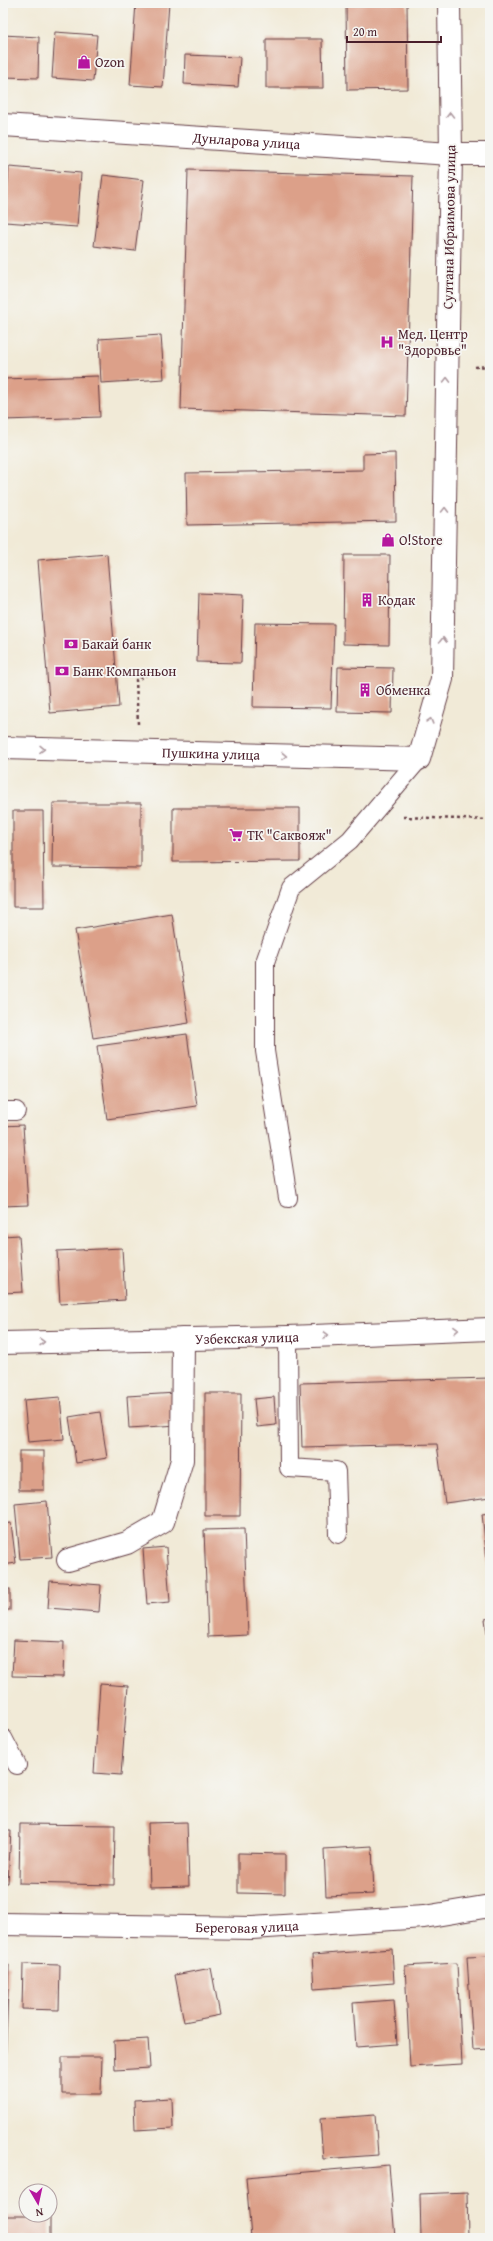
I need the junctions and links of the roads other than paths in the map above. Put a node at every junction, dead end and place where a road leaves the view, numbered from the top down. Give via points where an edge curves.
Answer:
1 (449, 3) edge
2 (3, 125) edge
3 (451, 154) junction
4 (490, 154) edge
5 (3, 748) edge
6 (419, 759) junction
7 (288, 1198) dead end
8 (490, 1329) edge
9 (288, 1337) junction
10 (183, 1339) junction
11 (3, 1343) edge
12 (338, 1534) dead end
13 (68, 1560) dead end
14 (3, 1738) edge
15 (17, 1765) dead end
16 (490, 1906) edge
17 (3, 1924) edge

3 -> 1 street, Султана Ибраимова улица
2 - 3 street, Дунларова улица
3 - 4 street, Дунларова улица
6 -> 3 street, Султана Ибраимова улица via 442,679
5 -> 6 street, Пушкина улица
6 - 7 lane via 350,840 291,888 266,962 264,1051
9 -> 8 street, Узбекская улица
9 - 10 street, Узбекская улица
9 - 12 lane via 289,1468 336,1471
11 -> 10 street, Узбекская улица
10 - 13 street via 182,1460 163,1522 127,1543
14 - 15 lane
16 - 17 street, Береговая улица via 424,1917 252,1928

